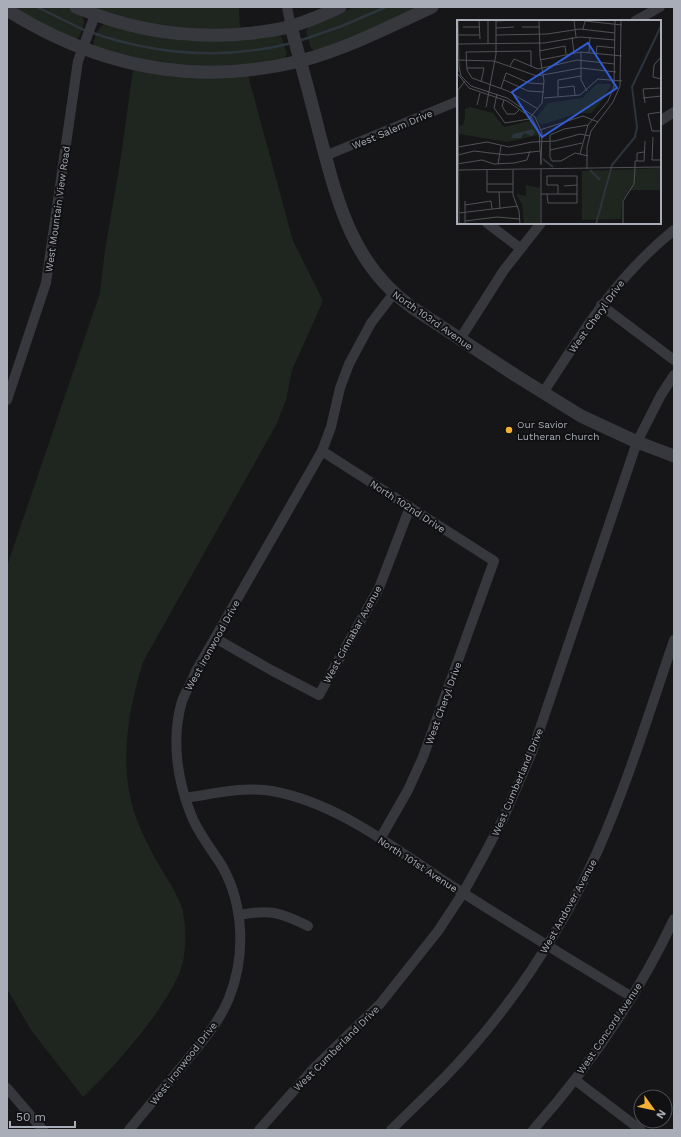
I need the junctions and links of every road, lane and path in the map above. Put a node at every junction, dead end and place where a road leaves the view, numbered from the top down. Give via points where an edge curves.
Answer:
1 (76, 7) edge
2 (287, 7) edge
3 (340, 7) edge
4 (432, 7) edge
5 (660, 7) edge
6 (7, 10) edge
7 (95, 15) junction
8 (637, 20) edge
9 (291, 27) junction
10 (81, 49) junction
11 (301, 61) junction
12 (457, 101) edge
13 (674, 112) edge
14 (661, 119) edge
15 (325, 156) junction
16 (488, 224) edge
17 (540, 224) edge
18 (674, 230) edge
19 (520, 248) junction
20 (394, 293) junction
21 (601, 305) junction
22 (460, 339) junction
23 (674, 360) edge
24 (674, 375) edge
25 (544, 393) junction
26 (7, 400) edge
27 (637, 442) junction
28 (322, 451) junction
29 (674, 456) edge
30 (410, 508) junction
31 (494, 561) joint
32 (215, 638) junction
33 (674, 640) edge
34 (185, 798) junction
35 (380, 839) junction
36 (463, 893) junction
37 (239, 915) junction
38 (673, 924) edge
39 (308, 926) dead end
40 (547, 945) junction
41 (632, 997) junction
42 (575, 1080) junction
43 (7, 1088) edge
44 (43, 1130) edge
45 (129, 1130) edge
46 (258, 1130) edge
47 (391, 1130) edge
48 (534, 1130) edge
49 (641, 1130) edge

1 - 7 street
2 - 9 street
3 - 9 street
4 - 11 street
5 - 8 street
6 - 10 street
7 - 9 street via 142,29 184,35 244,34
7 - 10 street, West Mountain View Road
9 - 11 street, North 103rd Avenue
10 - 11 street via 123,62 188,72 248,70
10 - 26 street, West Mountain View Road via 46,284
11 - 15 street, North 103rd Avenue
12 - 15 street, West Salem Drive
13 - 14 street
15 - 20 street, North 103rd Avenue via 353,239 371,268
16 - 19 street
17 - 19 street
18 - 21 street, West Cheryl Drive via 640,259
19 - 22 street
20 - 22 street, North 103rd Avenue
20 - 28 street, West Ironwood Drive via 372,322 349,364
21 - 23 street
21 - 25 street, West Cheryl Drive
22 - 25 street, North 103rd Avenue
24 - 27 street, West Cumberland Drive via 661,394
25 - 27 street, North 103rd Avenue via 581,416
27 - 29 street, North 103rd Avenue
27 - 36 street, West Cumberland Drive via 532,752 504,818
28 - 30 street, North 102nd Drive
28 - 32 street, West Ironwood Drive
30 - 31 street, North 102nd Drive
30 - 32 street, West Cinnabar Avenue via 379,588 318,694
31 - 35 street, West Cheryl Drive via 423,757 408,790
32 - 34 street, West Ironwood Drive via 182,701 176,758
33 - 40 street, West Andover Avenue via 616,807 598,851
34 - 35 street, North 101st Avenue via 238,790 270,791 295,796 338,813
34 - 37 street, West Ironwood Drive via 193,818 222,867
35 - 36 street, North 101st Avenue
36 - 40 street, North 101st Avenue
36 - 46 street, West Cumberland Drive via 438,932 380,1004 315,1067
37 - 39 street via 271,912 290,917
37 - 45 street, West Ironwood Drive via 240,951 229,998 206,1038
38 - 41 street, West Concord Avenue
40 - 41 street, North 101st Avenue
40 - 47 street, West Andover Avenue via 515,994 480,1038
41 - 42 street, West Concord Avenue
42 - 48 street, West Concord Avenue
42 - 49 street
43 - 44 street

